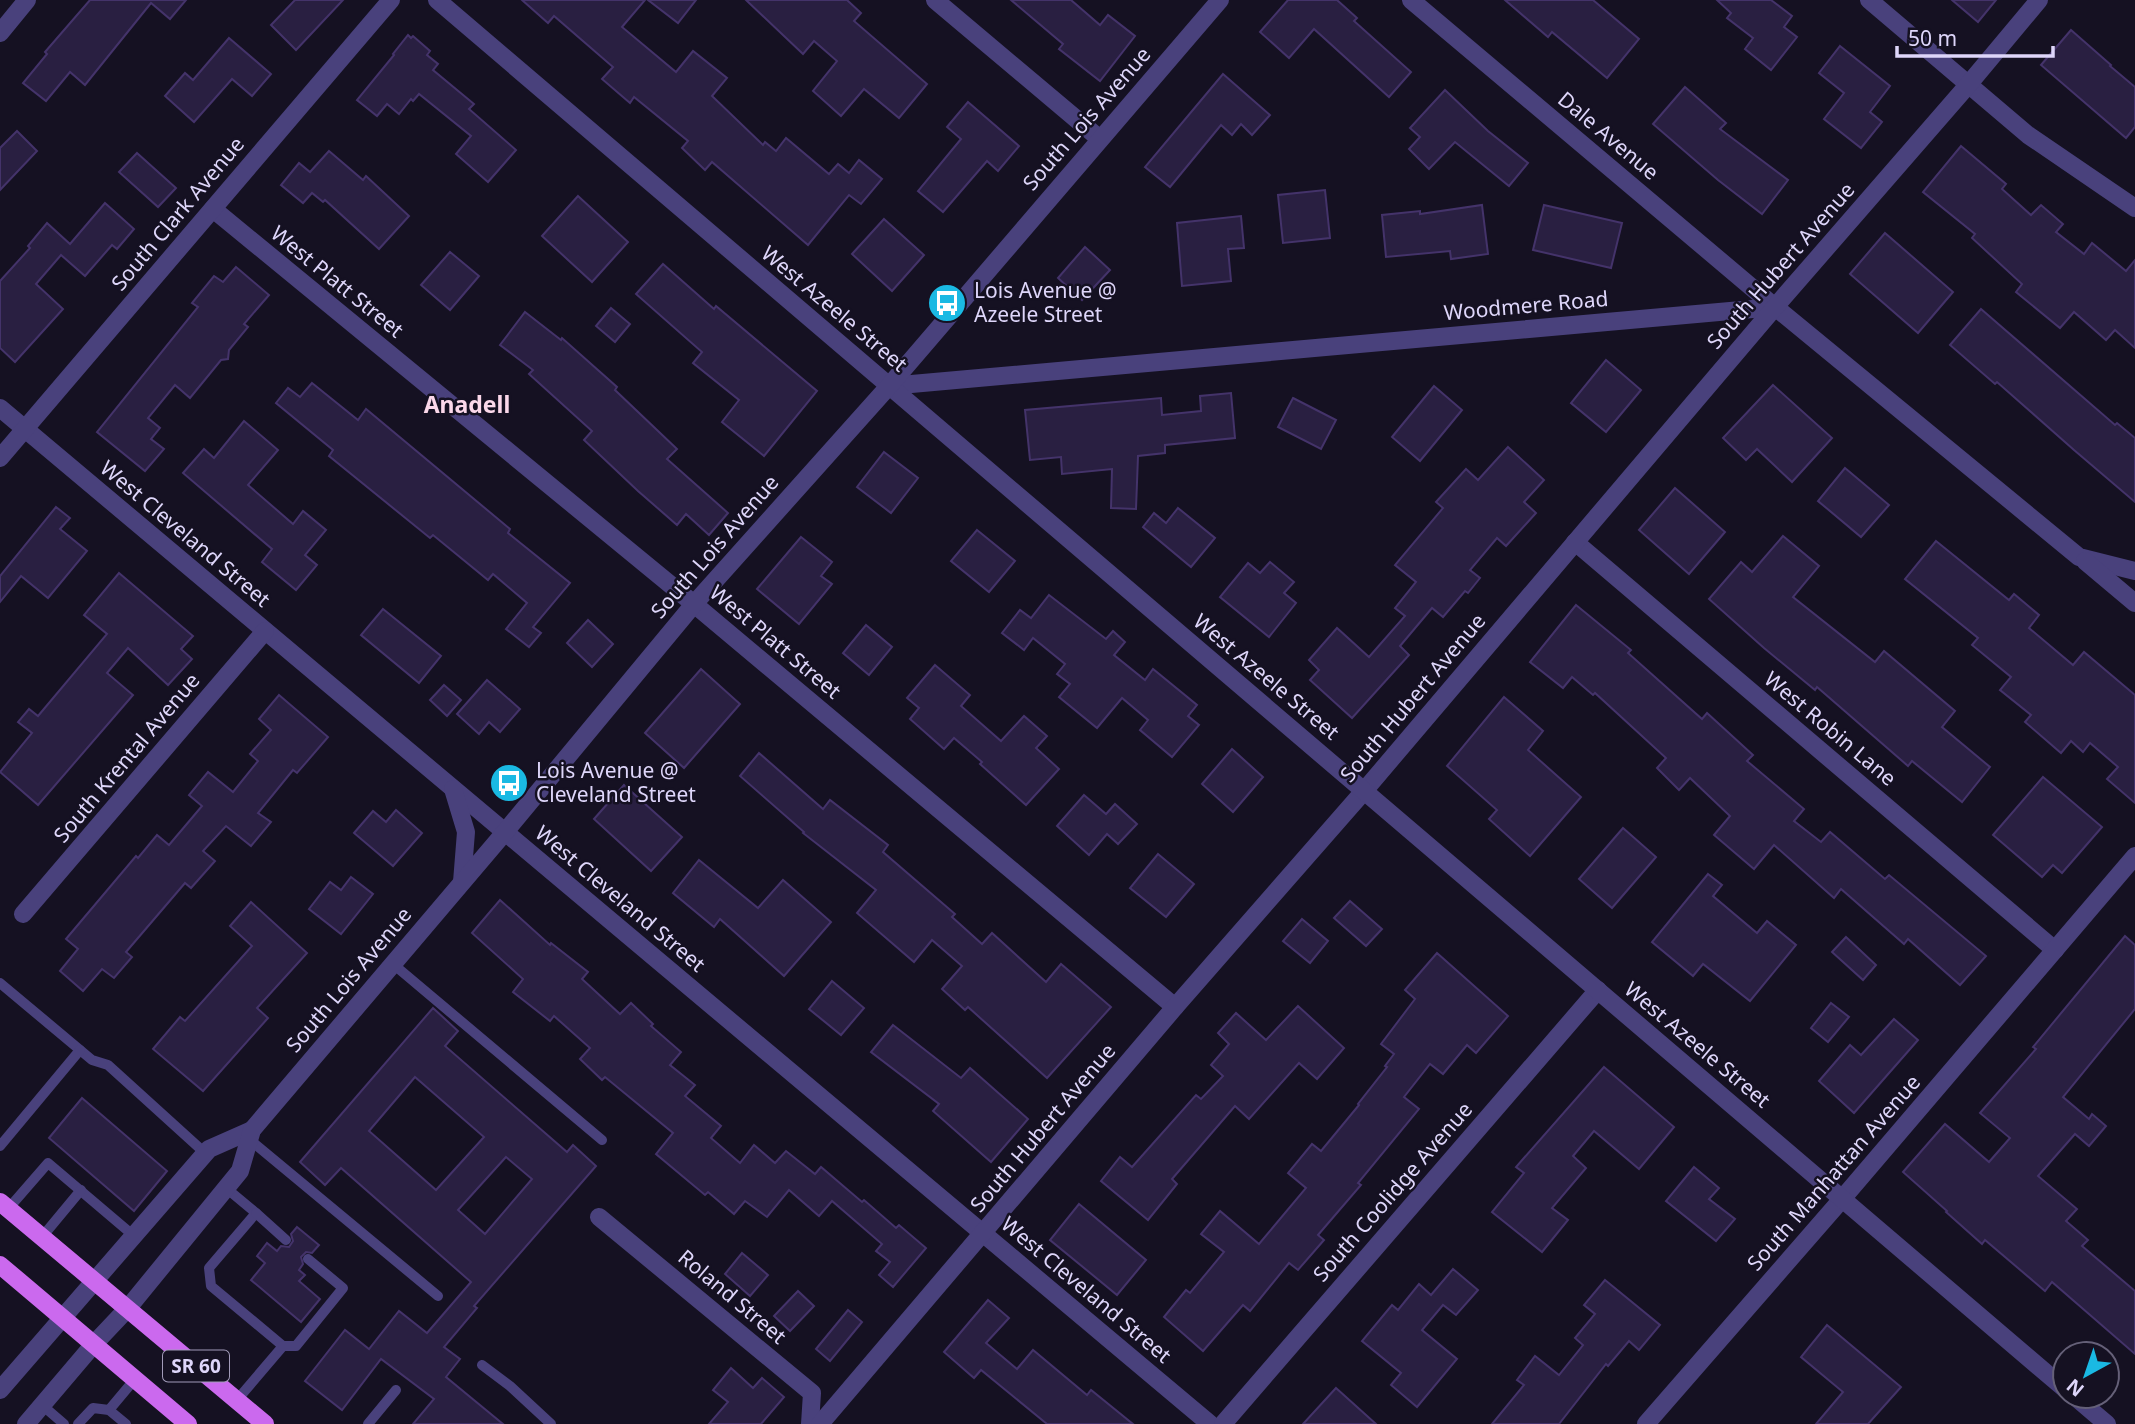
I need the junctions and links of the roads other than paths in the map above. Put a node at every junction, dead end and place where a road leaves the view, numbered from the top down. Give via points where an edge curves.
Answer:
1 (27, 0) edge
2 (391, 0) edge
3 (437, 0) edge
4 (935, 0) edge
5 (1220, 0) edge
6 (1411, 0) edge
7 (1870, 0) edge
8 (2039, 0) edge
9 (0, 33) edge
10 (1968, 85) junction
11 (1100, 139) junction
12 (2135, 208) edge
13 (213, 209) junction
14 (1775, 307) junction
15 (889, 386) junction
16 (0, 408) edge
17 (25, 429) junction
18 (0, 458) edge
19 (1575, 542) junction
20 (2079, 557) junction
21 (2135, 571) edge
22 (2135, 603) edge
23 (694, 604) junction
24 (265, 631) junction
25 (453, 789) junction
26 (1364, 791) junction
27 (505, 832) junction
28 (2135, 856) edge
29 (463, 882) junction
30 (23, 914) dead end
31 (2055, 950) junction
32 (393, 964) junction
33 (0, 983) edge
34 (1598, 990) junction
35 (1175, 1007) junction
36 (80, 1050) junction
37 (251, 1134) junction
38 (602, 1140) dead end
39 (0, 1146) edge
40 (205, 1153) junction
41 (226, 1188) junction
42 (82, 1191) junction
43 (1842, 1199) junction
44 (4, 1206) edge
45 (256, 1213) junction
46 (599, 1217) dead end
47 (983, 1233) junction
48 (134, 1236) junction
49 (42, 1237) junction
50 (286, 1240) dead end
51 (308, 1259) dead end
52 (0, 1265) edge
53 (94, 1281) junction
54 (438, 1296) dead end
55 (128, 1308) junction
56 (62, 1317) junction
57 (94, 1344) junction
58 (283, 1346) junction
59 (482, 1365) dead end
60 (2051, 1377) edge
61 (135, 1379) junction
62 (0, 1390) edge
63 (396, 1390) dead end
64 (237, 1400) junction
65 (42, 1405) junction
66 (2090, 1410) edge
67 (112, 1412) junction
68 (26, 1424) edge
69 (64, 1424) edge
70 (78, 1424) edge
71 (106, 1424) edge
72 (126, 1424) edge
73 (188, 1424) edge
74 (265, 1424) edge
75 (368, 1424) edge
76 (551, 1424) edge
77 (810, 1424) edge
78 (820, 1424) edge
79 (1210, 1424) edge
80 (1223, 1424) edge
81 (1646, 1424) edge
82 (2107, 1424) edge

1 - 9 street
2 - 13 street, South Clark Avenue
3 - 15 street, West Azeele Street
4 - 11 street
5 - 11 street, South Lois Avenue
6 - 14 street, Dale Avenue
7 - 10 street
8 - 10 street, South Hubert Avenue
10 - 12 street via 2028,135
10 - 14 street, South Hubert Avenue
11 - 15 street, South Lois Avenue
13 - 17 street, South Clark Avenue
13 - 23 street, West Platt Street
14 - 15 street, Woodmere Road
14 - 19 street, South Hubert Avenue
14 - 20 street
15 - 23 street, South Lois Avenue
15 - 26 street, West Azeele Street
16 - 17 street, West Cleveland Street
17 - 18 street, South Clark Avenue
17 - 24 street, West Cleveland Street
19 - 26 street, South Hubert Avenue
19 - 31 street, West Robin Lane
20 - 21 street
20 - 22 street
23 - 27 street, South Lois Avenue
23 - 35 street, West Platt Street
24 - 25 street, West Cleveland Street
24 - 30 street, South Krental Avenue
25 - 27 street, West Cleveland Street
25 - 29 street via 466,832
26 - 34 street, West Azeele Street
26 - 35 street, South Hubert Avenue
27 - 29 street, South Lois Avenue
27 - 47 street, West Cleveland Street
28 - 31 street, South Manhattan Avenue
29 - 32 street, South Lois Avenue
31 - 43 street, South Manhattan Avenue
32 - 37 street, South Lois Avenue
32 - 38 lane
33 - 36 lane
34 - 43 street, West Azeele Street
34 - 80 street, South Coolidge Avenue
35 - 47 street, South Hubert Avenue
36 - 39 lane
36 - 40 lane via 108,1065
37 - 40 street, South Lois Avenue
37 - 41 street, South Lois Avenue via 240,1171
37 - 54 lane
40 - 48 street, South Lois Avenue
41 - 45 lane
41 - 55 street, South Lois Avenue
42 - 44 lane via 48,1163
42 - 48 lane
42 - 49 lane
43 - 60 street, West Azeele Street
43 - 81 street, South Manhattan Avenue
44 - 49 main road, SR 60
45 - 50 lane
45 - 58 lane via 209,1268 211,1286
46 - 77 street, Roland Street via 812,1393
47 - 78 street, South Hubert Avenue
47 - 79 street, West Cleveland Street
48 - 53 street, South Lois Avenue
49 - 53 main road, SR 60
51 - 58 lane via 343,1288 296,1346
52 - 56 main road, SR 60
53 - 55 main road, SR 60
53 - 56 street, South Lois Avenue
55 - 57 street, South Lois Avenue
55 - 64 main road, SR 60
56 - 57 main road, SR 60
56 - 62 street, South Lois Avenue
57 - 61 main road, SR 60
57 - 65 street, South Lois Avenue
58 - 64 lane
59 - 76 lane
61 - 67 lane
61 - 73 main road, SR 60
63 - 75 lane
64 - 74 main road, SR 60
65 - 68 street, South Lois Avenue
65 - 69 lane
66 - 82 street
67 - 70 lane via 93,1408
67 - 71 lane
67 - 72 lane

